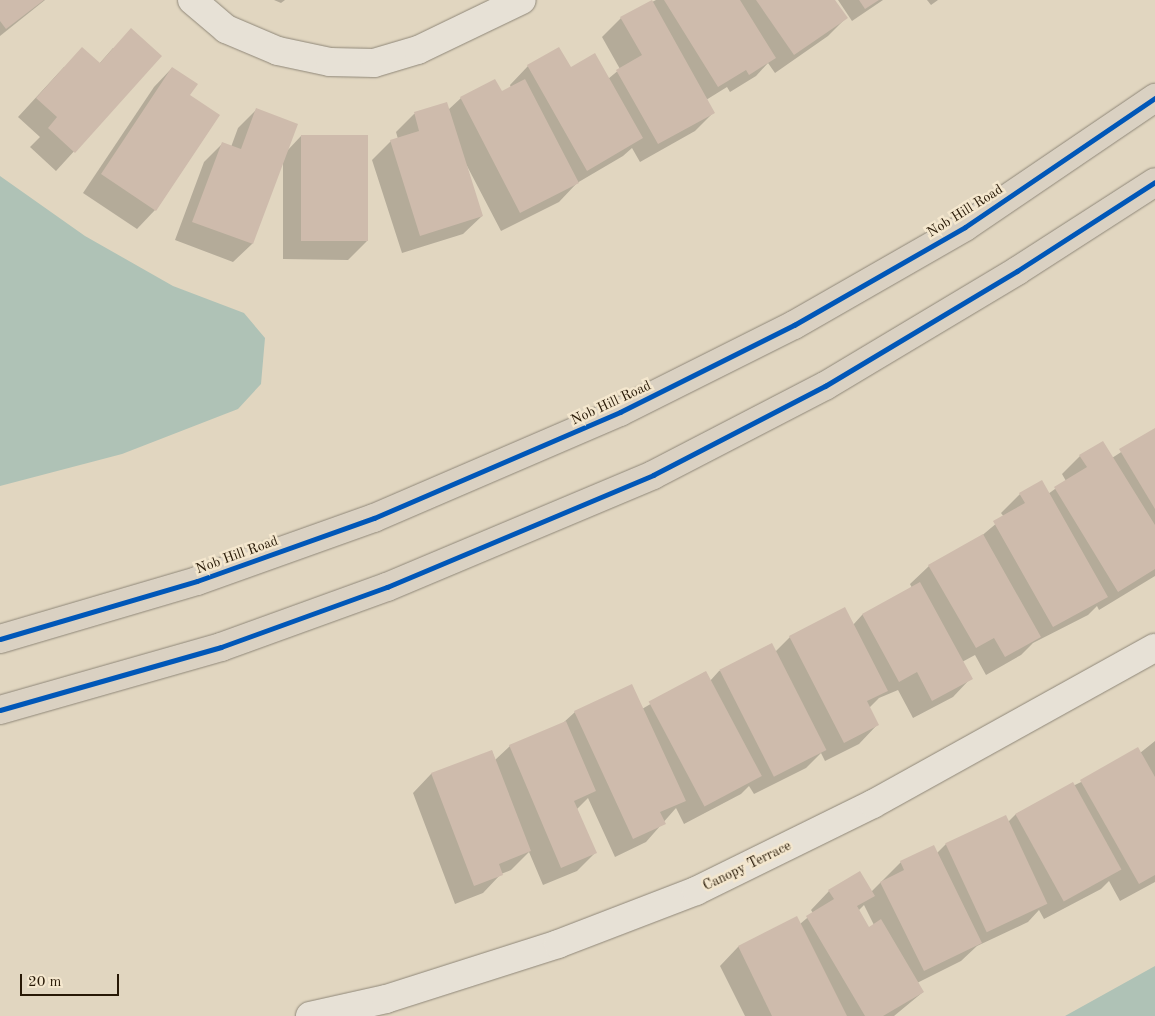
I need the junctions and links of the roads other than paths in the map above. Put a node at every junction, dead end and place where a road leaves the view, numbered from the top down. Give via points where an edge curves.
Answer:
1 (192, 0) edge
2 (522, 0) edge
3 (1155, 98) edge
4 (1155, 182) edge
5 (0, 638) edge
6 (1155, 648) edge
7 (0, 710) edge
8 (389, 1008) edge
9 (310, 1016) edge

1 - 2 street via 226,29 278,51 330,62 374,63 418,50
3 - 5 main road, Nob Hill Road via 965,227 794,325 620,412 365,521 197,581
4 - 7 main road via 1017,271 824,386 653,474 387,587 231,644
6 - 8 street, Canopy Terrace via 873,804 696,891
8 - 9 street, Canopy Terrace

